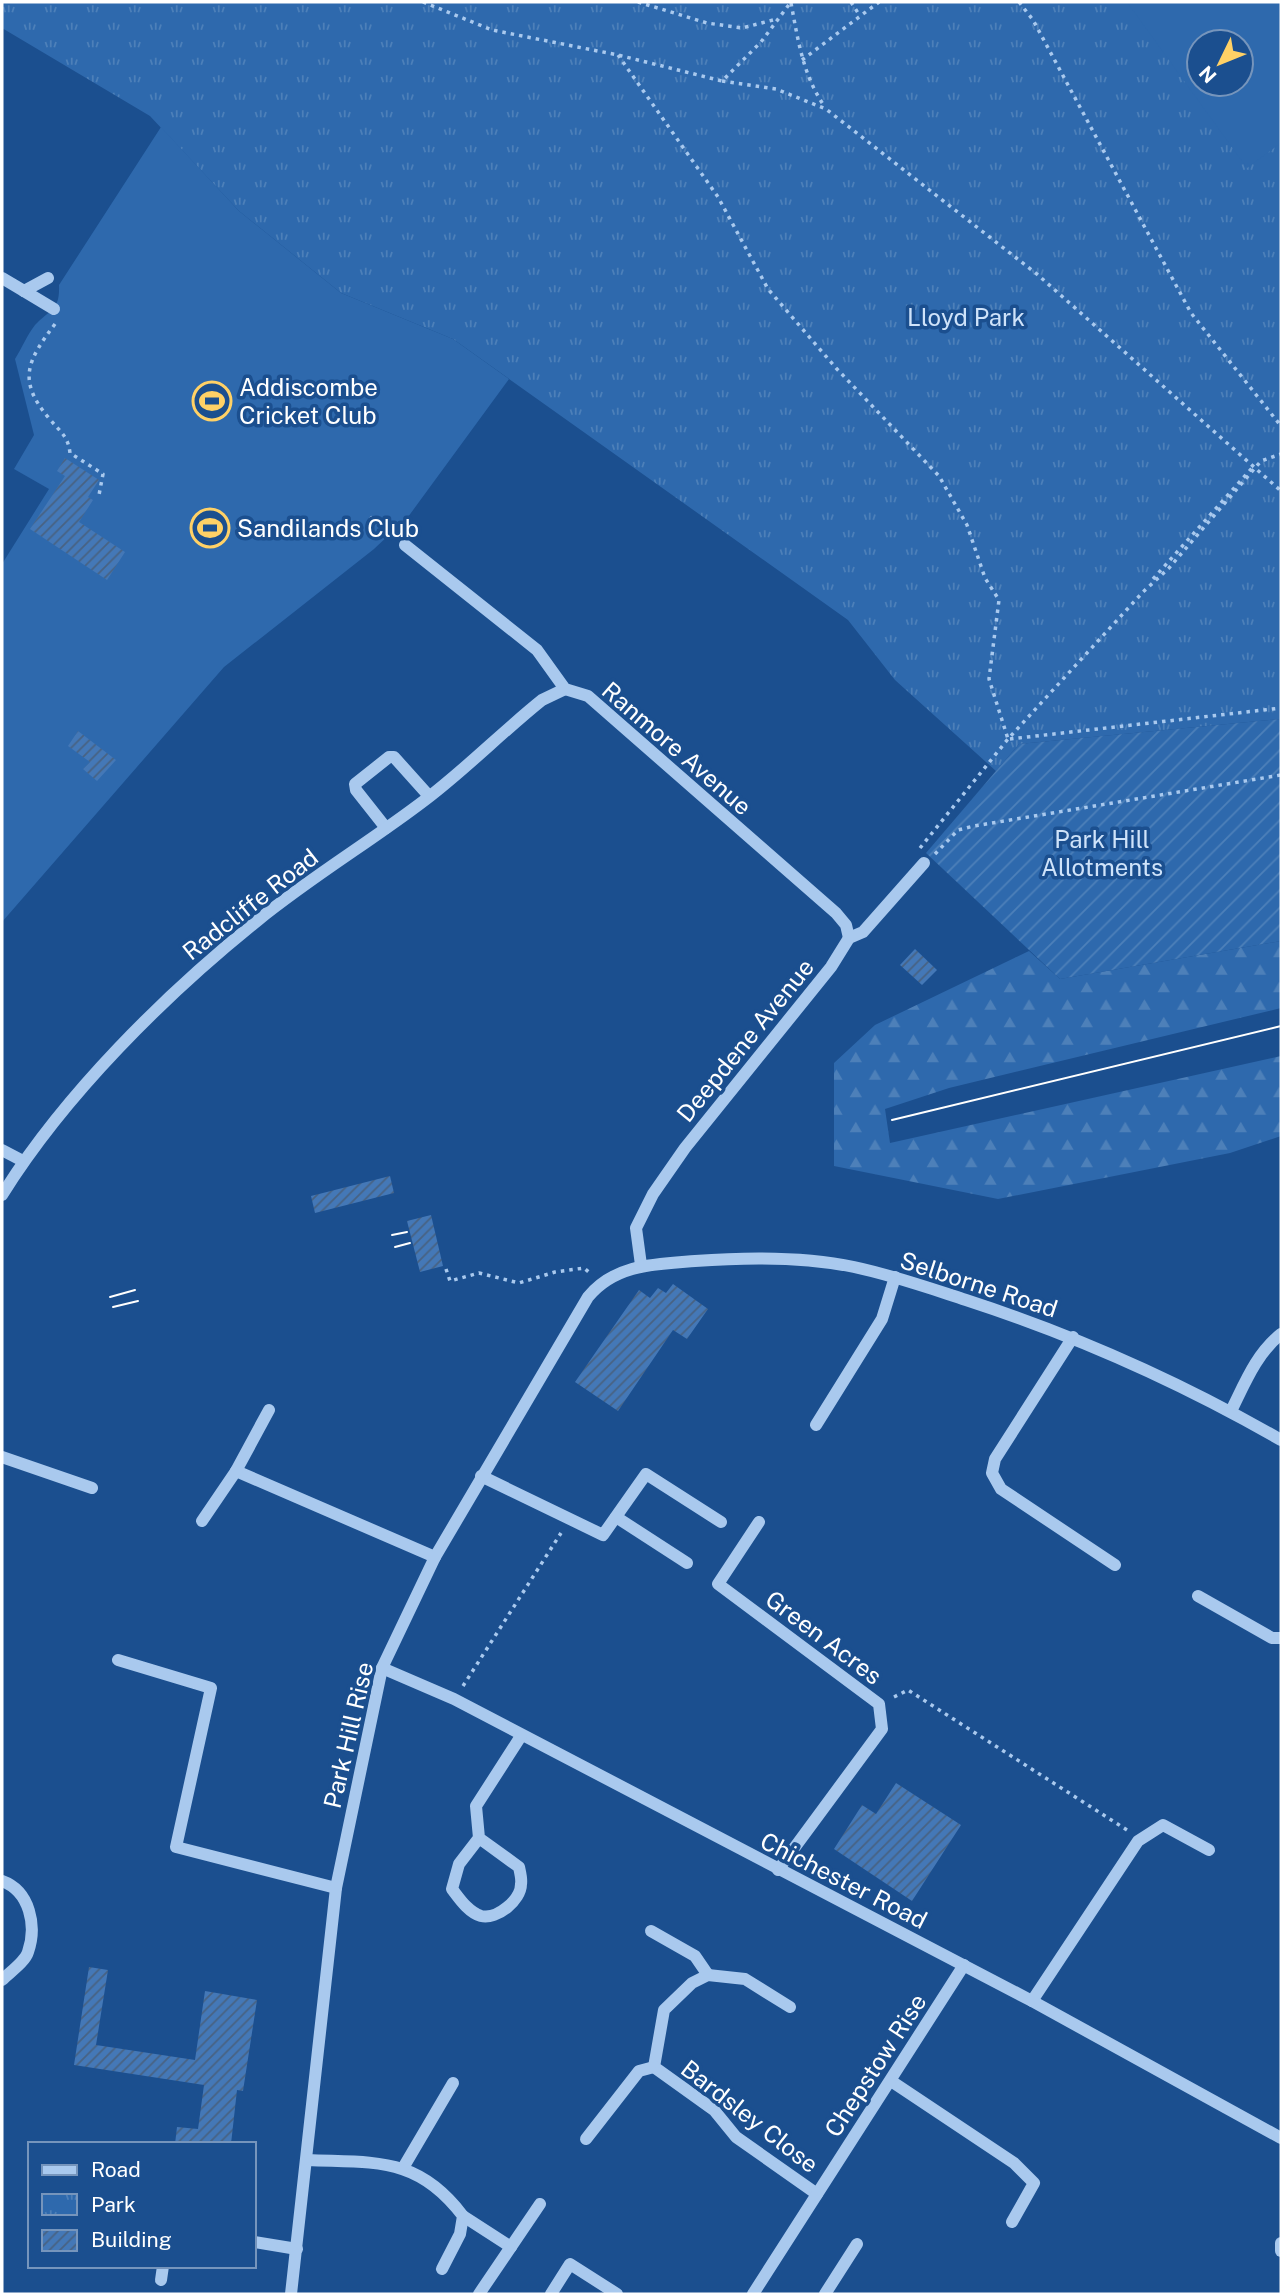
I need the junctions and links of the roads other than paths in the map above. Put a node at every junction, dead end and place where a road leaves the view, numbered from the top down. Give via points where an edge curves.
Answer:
1 (2, 278) edge
2 (48, 278) dead end
3 (24, 290) junction
4 (54, 309) road end
5 (405, 545) road end
6 (565, 689) junction
7 (429, 796) junction
8 (386, 828) junction
9 (924, 863) road end
10 (849, 938) junction
11 (2, 1150) edge
12 (23, 1161) junction
13 (2, 1195) edge
14 (641, 1265) junction
15 (895, 1277) junction
16 (1281, 1334) edge
17 (1073, 1336) junction
18 (269, 1410) dead end
19 (1231, 1411) junction
20 (816, 1425) dead end
21 (1281, 1440) edge
22 (2, 1457) edge
23 (236, 1471) junction
24 (481, 1476) junction
25 (92, 1488) dead end
26 (616, 1517) junction
27 (202, 1521) dead end
28 (721, 1522) dead end
29 (759, 1522) dead end
30 (435, 1557) junction
31 (687, 1563) dead end
32 (1115, 1565) dead end
33 (1198, 1596) dead end
34 (1281, 1638) edge
35 (118, 1660) dead end
36 (382, 1668) junction
37 (521, 1736) junction
38 (479, 1838) junction
39 (1209, 1850) dead end
40 (778, 1870) junction
41 (2, 1881) edge
42 (336, 1888) junction
43 (651, 1931) dead end
44 (964, 1965) junction
45 (708, 1975) junction
46 (2, 1980) edge
47 (1032, 2001) junction
48 (790, 2007) dead end
49 (654, 2067) junction
50 (891, 2081) junction
51 (453, 2083) dead end
52 (1281, 2138) edge
53 (586, 2139) dead end
54 (308, 2160) junction
55 (403, 2168) junction
56 (817, 2194) junction
57 (540, 2204) dead end
58 (463, 2216) junction
59 (1012, 2222) dead end
60 (256, 2242) edge
61 (1281, 2243) edge
62 (858, 2244) dead end
63 (511, 2247) junction
64 (297, 2249) junction
65 (1281, 2251) edge
66 (163, 2268) edge
67 (442, 2269) dead end
68 (161, 2280) dead end
69 (291, 2294) edge
70 (479, 2294) edge
71 (551, 2294) edge
72 (617, 2294) edge
73 (752, 2294) edge
74 (825, 2294) edge

1 - 3 street
2 - 3 street
3 - 4 street
5 - 6 street, Ranmore Avenue via 537,649
6 - 7 street, Radcliffe Road via 542,700
6 - 10 street, Ranmore Avenue via 588,696 836,913
7 - 8 street, Radcliffe Road
7 - 8 street via 394,757 380,763 355,784
8 - 12 street, Radcliffe Road via 259,919 190,976
9 - 10 street, Deepdene Avenue via 863,932
10 - 14 street, Deepdene Avenue via 653,1194 636,1228
11 - 12 street
12 - 13 street, Radcliffe Road
14 - 15 street, Selborne Road via 753,1257 851,1266
14 - 24 street, Park Hill Rise via 601,1281 588,1297
15 - 17 street, Selborne Road
15 - 20 street via 874,1334
16 - 19 street via 1257,1359
17 - 19 street, Selborne Road
17 - 32 street via 995,1459 992,1473 1001,1489
18 - 23 street
19 - 21 street, Selborne Road
22 - 25 street
23 - 27 street
23 - 30 street
24 - 26 street via 603,1535
24 - 30 street, Park Hill Rise
26 - 28 street via 646,1474
26 - 31 street
29 - 40 street, Green Acres via 718,1584 879,1704 882,1729
30 - 36 street, Park Hill Rise
33 - 34 street via 1272,1638
35 - 42 street via 211,1688 176,1847
36 - 37 street, Chichester Road via 454,1699
36 - 42 street, Park Hill Rise
37 - 38 street via 476,1806
37 - 40 street, Chichester Road
38 - 38 street via 459,1864 452,1889 464,1905 481,1916 495,1915 511,1904 522,1887 519,1867
39 - 47 street via 1163,1825 1135,1847
40 - 44 street, Chichester Road
41 - 46 street via 23,1897 31,1911 32,1929 28,1954
42 - 54 street, Park Hill Rise
43 - 45 street via 695,1956
44 - 47 street, Chichester Road
44 - 50 street, Chepstow Rise
45 - 48 street via 745,1979
45 - 49 street, Bardsley Close via 692,1983 664,2010
47 - 52 street, Chichester Road
49 - 53 street via 639,2071 628,2082
49 - 56 street, Bardsley Close via 714,2109 736,2137
50 - 56 street, Chepstow Rise
50 - 59 street via 1014,2163 1034,2183
51 - 55 street
54 - 55 street
54 - 64 street, Park Hill Rise
55 - 58 street via 438,2190
56 - 73 street, Chepstow Rise
57 - 63 street
58 - 63 street
58 - 67 street via 460,2234
60 - 64 street
61 - 65 street
62 - 74 street
63 - 70 street
64 - 69 street, Park Hill Rise
66 - 68 street
71 - 72 street via 570,2263

